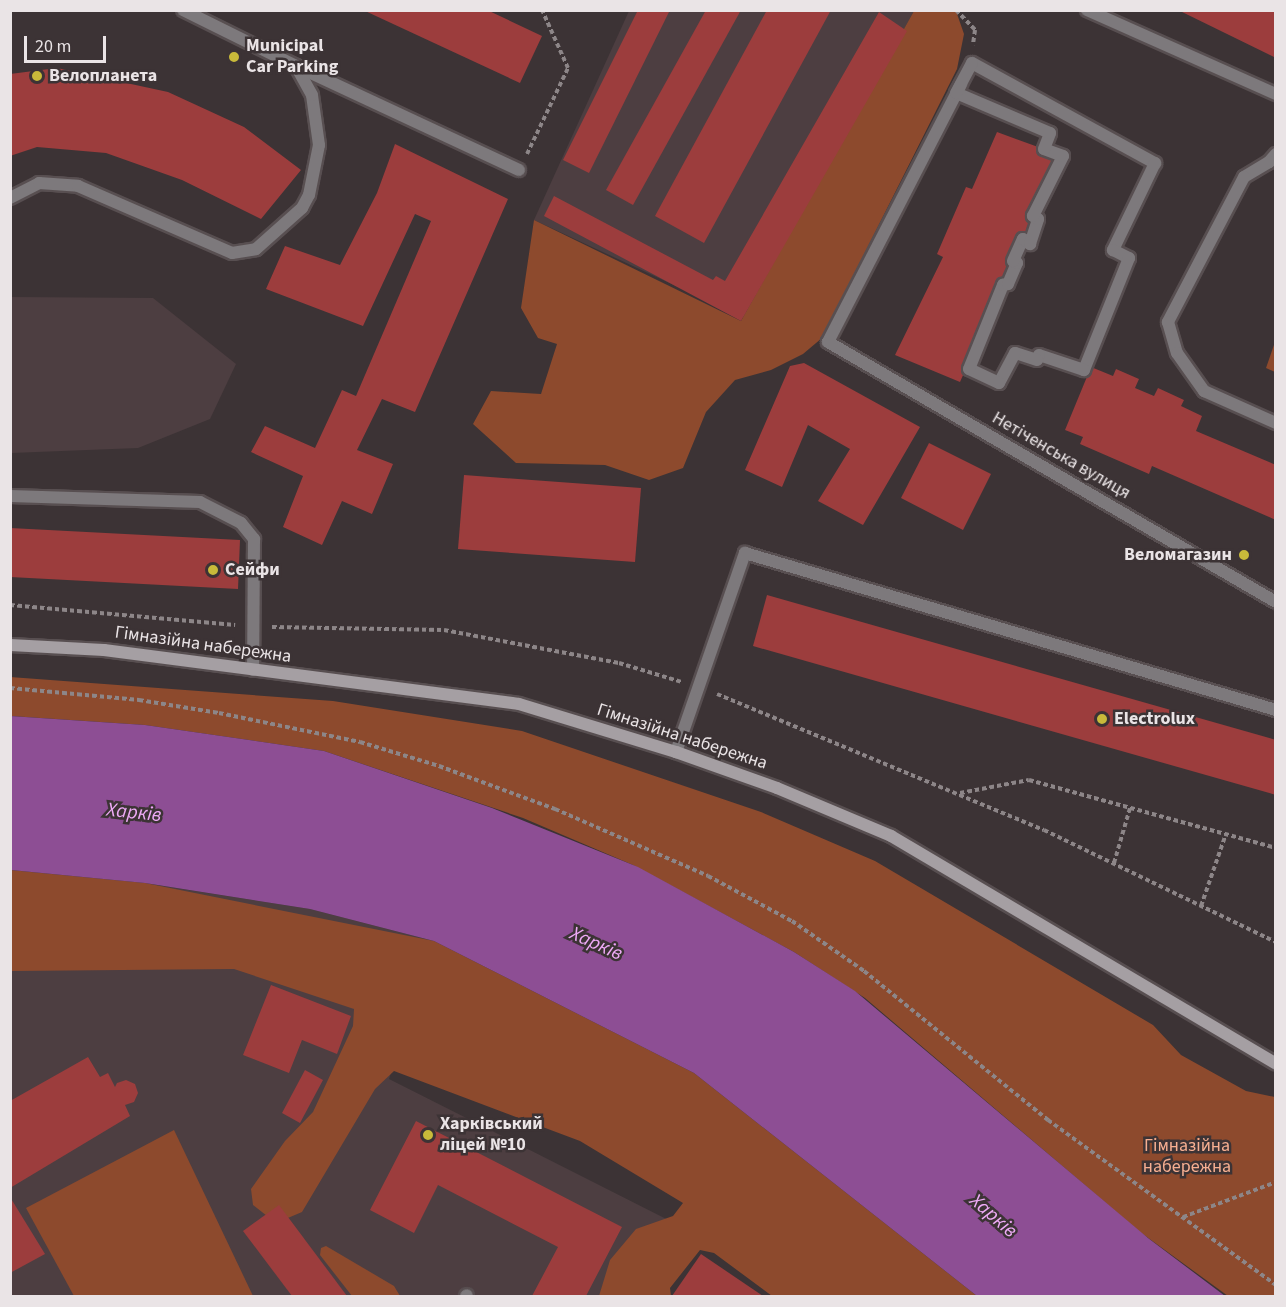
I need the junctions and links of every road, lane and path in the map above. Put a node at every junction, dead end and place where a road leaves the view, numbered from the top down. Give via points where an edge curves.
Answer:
1 (183, 10) edge
2 (542, 10) edge
3 (956, 10) edge
4 (1088, 10) edge
5 (972, 63) junction
6 (296, 66) junction
7 (956, 93) junction
8 (1275, 94) edge
9 (1275, 154) edge
10 (519, 170) joint
11 (10, 198) edge
12 (1275, 423) edge
13 (10, 496) edge
14 (1275, 602) edge
15 (10, 605) edge
16 (253, 627) junction
17 (10, 645) edge
18 (252, 670) junction
19 (700, 687) junction
20 (10, 688) edge
21 (1275, 710) edge
22 (676, 752) junction
23 (958, 794) junction
24 (1130, 808) junction
25 (1226, 834) junction
26 (1275, 848) edge
27 (1114, 863) junction
28 (1201, 906) junction
29 (1275, 942) edge
30 (1275, 1064) edge
31 (1275, 1182) edge
32 (1182, 1218) junction
33 (1275, 1285) edge

1 - 6 street
2 - 10 path via 568,68
3 - 5 path via 975,30
4 - 8 street
5 - 7 street
5 - 7 street via 1155,163 1113,250 1129,258 1084,370 1039,355 1037,360 1015,352 999,383 969,369 1003,285 1008,284 1017,263 1013,261 1023,239 1030,244 1038,219 1033,216 1063,156 1044,149 1050,133
6 - 10 street
6 - 11 street via 312,95 319,145 309,195 302,208 256,249 232,253 78,186 39,183
7 - 14 street, Нетіченська вулиця via 828,342
9 - 12 street via 1244,177 1168,322 1177,353 1204,391
13 - 16 street via 200,502 241,523 254,539
15 - 16 path
16 - 18 street
16 - 19 path via 444,630 619,663
17 - 18 main road, Гімназійна набережна via 104,650
18 - 22 main road, Гімназійна набережна via 519,704
19 - 21 street via 745,553
19 - 22 street
19 - 23 path
20 - 32 path via 139,700 360,742 555,809 656,852 753,900 822,941 897,996 1040,1114
22 - 30 main road, Гімназійна набережна via 777,788 891,836
23 - 24 path via 1029,780
23 - 27 path
24 - 25 path
24 - 27 path
25 - 26 path
25 - 28 path
27 - 28 path
28 - 29 path
31 - 32 path
32 - 33 path

